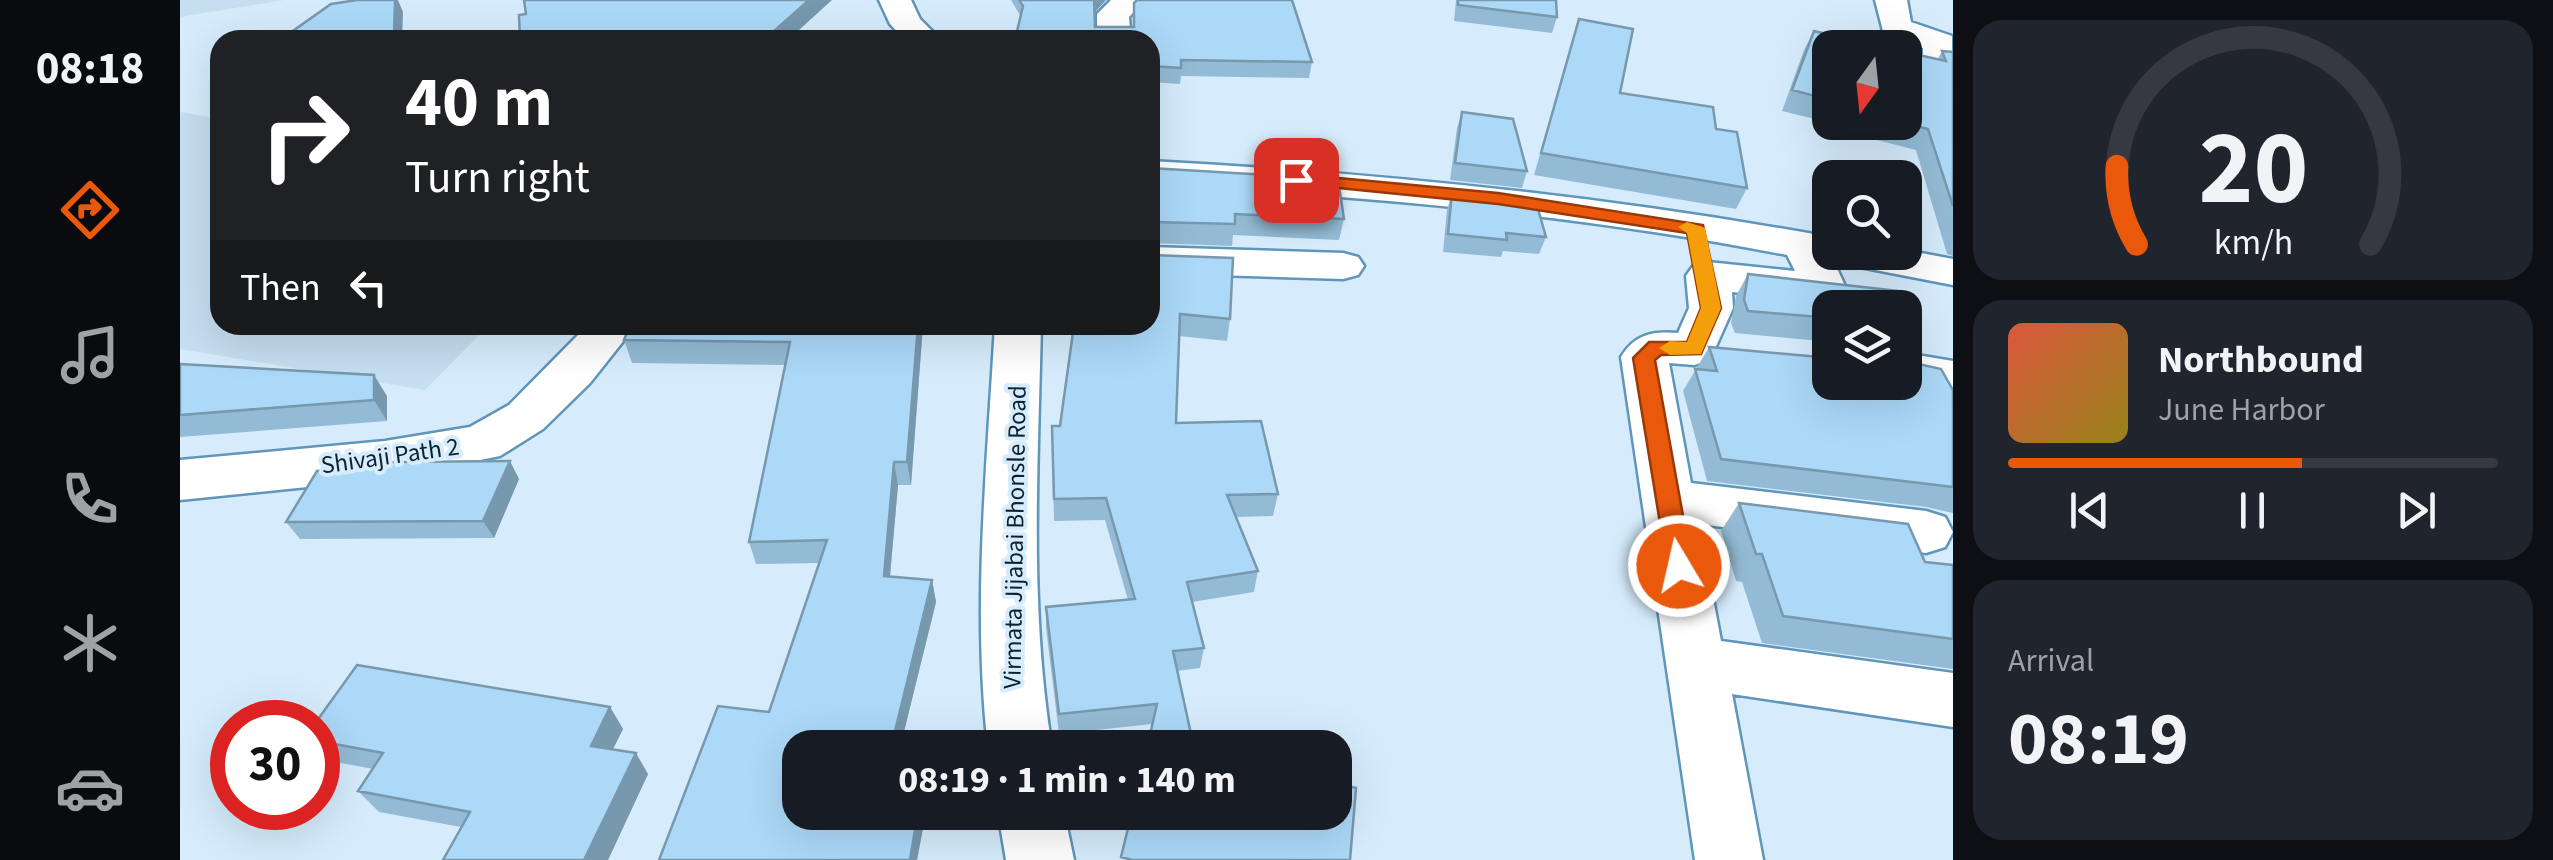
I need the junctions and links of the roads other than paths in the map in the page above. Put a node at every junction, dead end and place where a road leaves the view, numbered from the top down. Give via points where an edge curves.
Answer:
1 (1130, 0) edge
2 (1885, 25) edge
3 (1114, 30) edge
4 (1940, 60) edge
5 (1160, 174) edge
6 (1702, 252) junction
7 (1160, 260) edge
8 (1812, 265) edge
9 (1343, 266) dead end
10 (1905, 270) edge
11 (1953, 272) edge
12 (604, 335) edge
13 (1018, 335) edge
14 (1922, 372) edge
15 (1953, 377) edge
16 (180, 480) edge
17 (1668, 500) junction
18 (1926, 532) dead end
19 (1695, 663) junction
20 (1953, 700) edge
21 (1017, 730) edge
22 (1034, 830) edge
23 (1040, 860) edge
24 (1728, 860) edge

1 - 3 street via 1113,14
2 - 4 street via 1940,43
5 - 6 street via 1498,199
6 - 8 street
6 - 17 street via 1714,351 1657,347 1644,358
7 - 9 street
10 - 11 street
12 - 16 street, Shivaji Path 2 via 526,417 482,443 385,460
13 - 21 street, Virmata Jijabai Bhonsle Road via 1010,592
14 - 15 street
17 - 18 street
17 - 19 street
19 - 20 street
19 - 24 street
22 - 23 street

